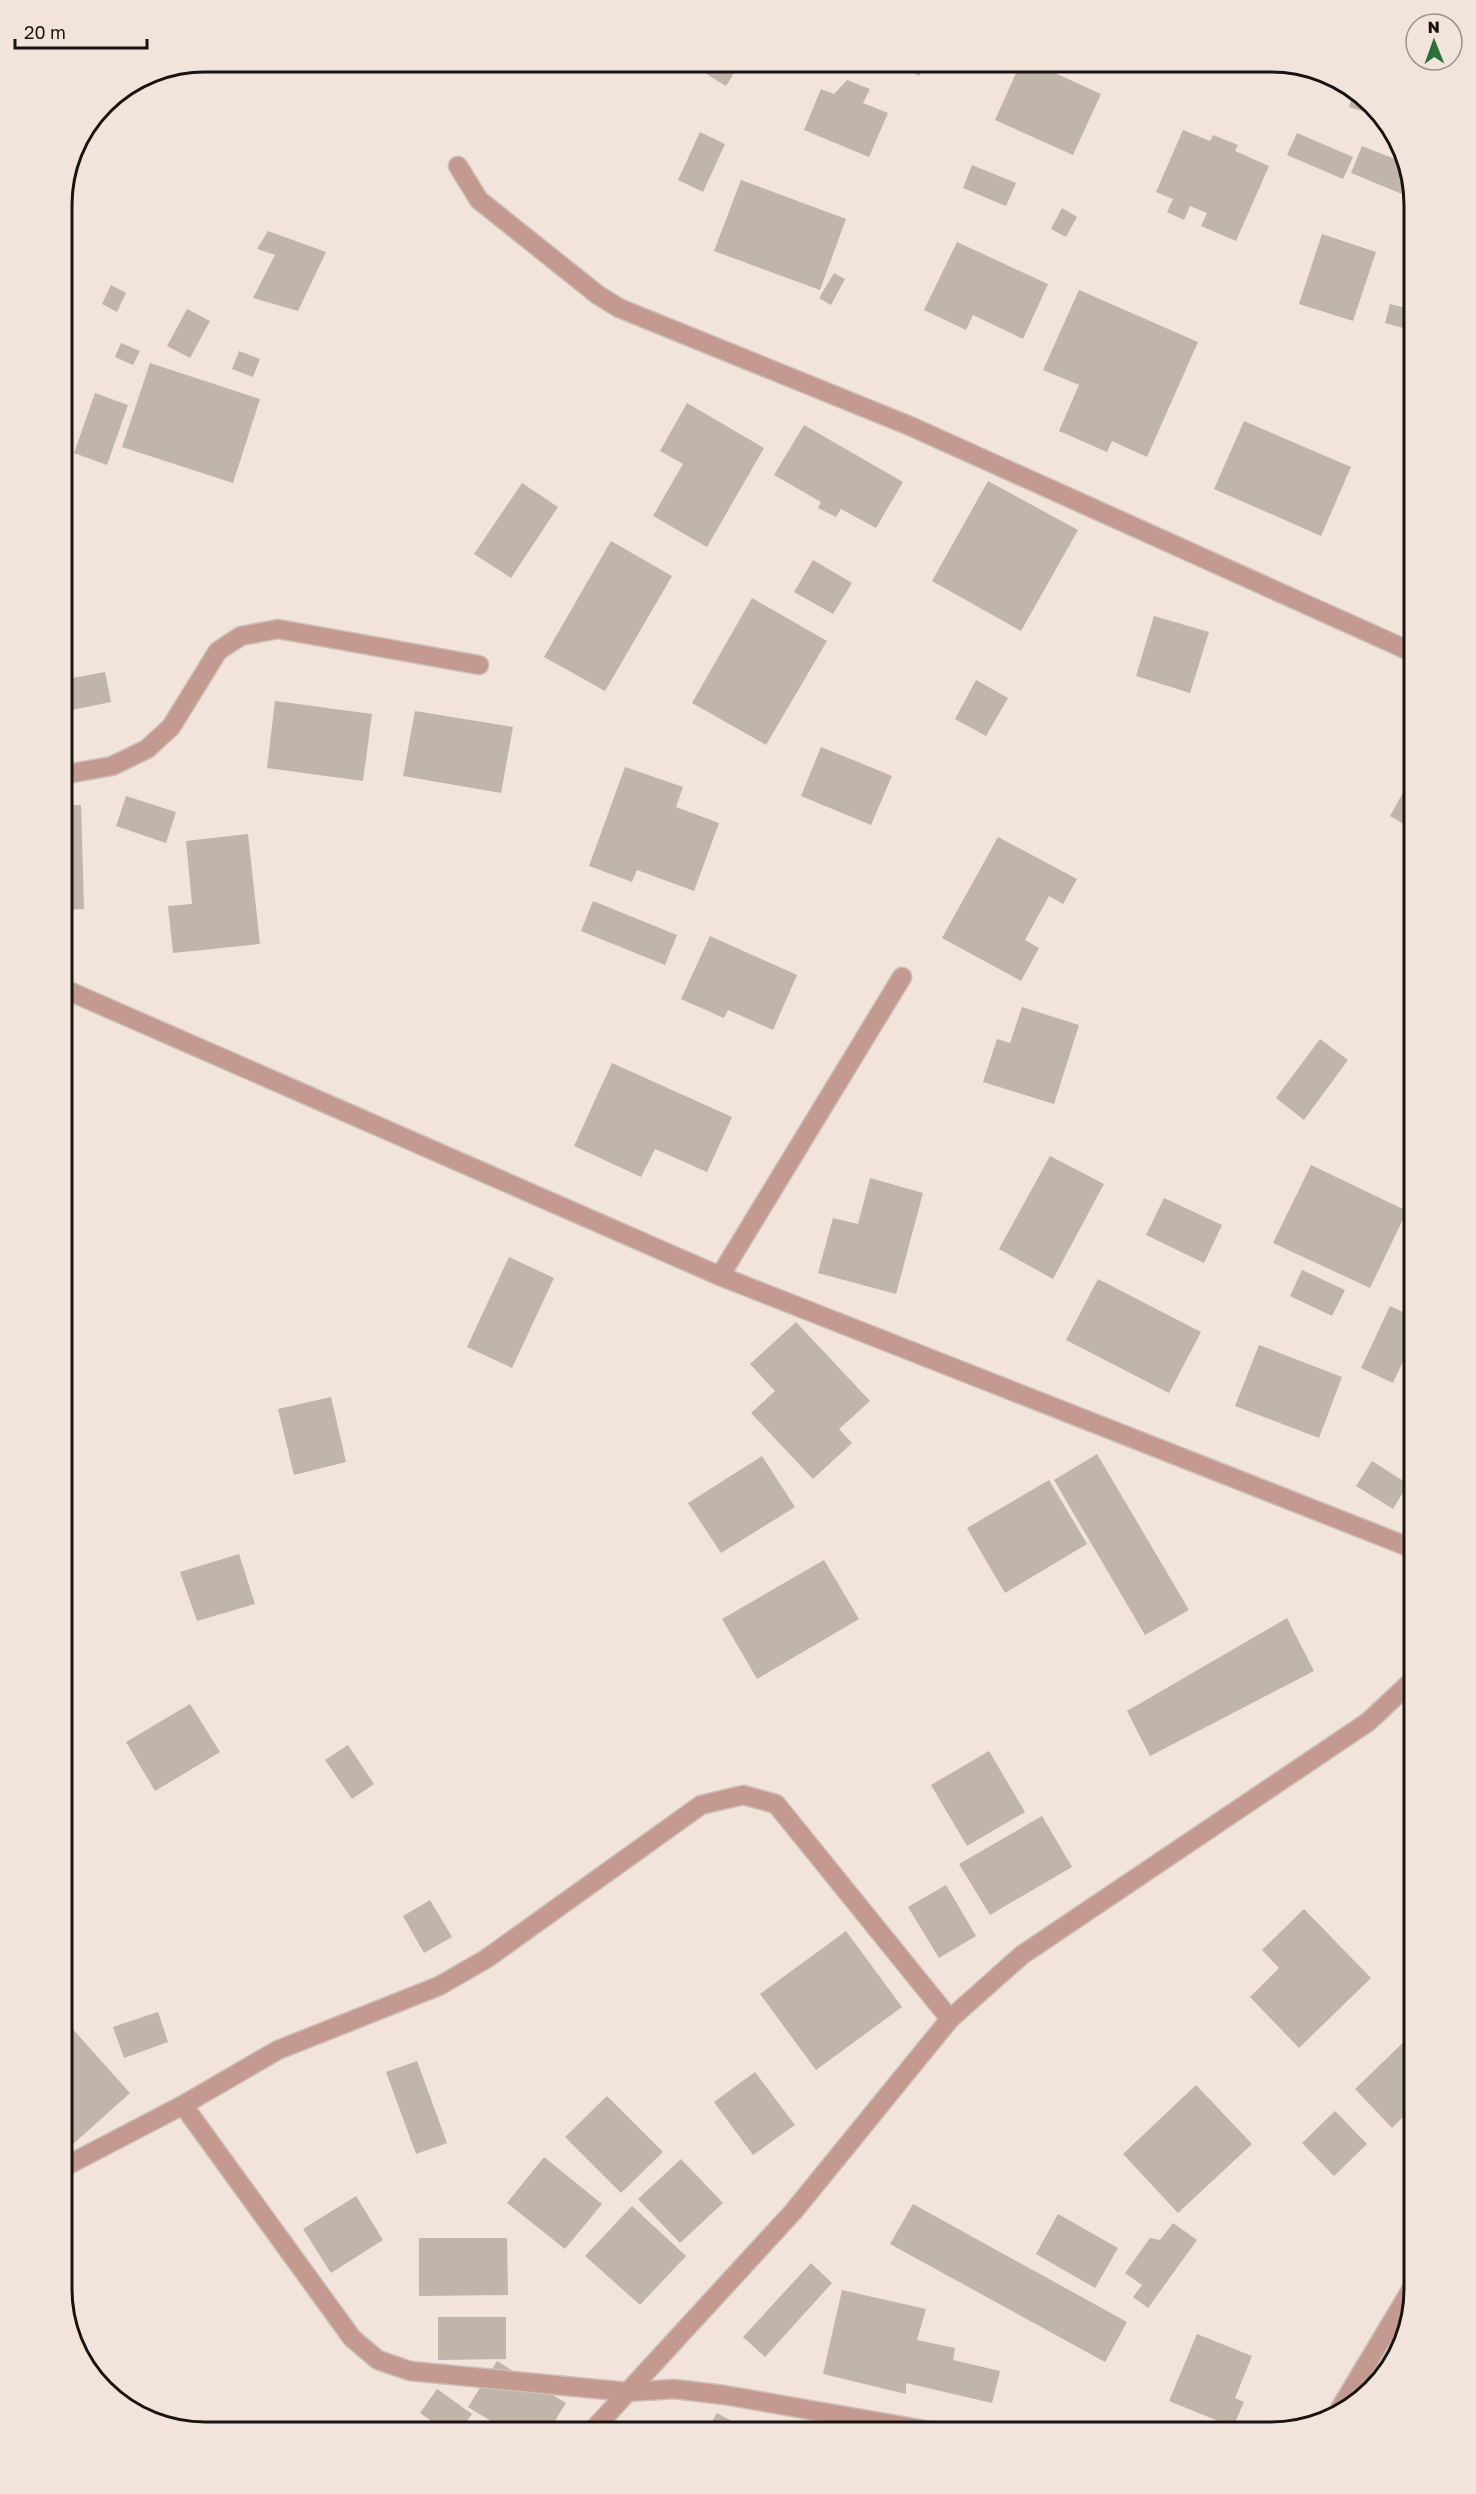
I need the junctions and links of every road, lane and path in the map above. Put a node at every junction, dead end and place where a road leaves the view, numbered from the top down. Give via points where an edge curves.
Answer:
1 (458, 166) dead end
2 (1404, 648) edge
3 (479, 665) dead end
4 (72, 773) edge
5 (902, 977) dead end
6 (72, 992) edge
7 (720, 1276) junction
8 (1404, 1545) edge
9 (1404, 1688) edge
10 (950, 2019) junction
11 (183, 2105) junction
12 (72, 2163) edge
13 (1403, 2303) edge
14 (628, 2392) junction
15 (1345, 2400) edge
16 (600, 2422) edge
17 (878, 2422) edge

1 - 2 street via 479,200 619,308 910,426
3 - 4 street via 278,629 241,636 218,651 171,727 147,749 112,766
5 - 7 street
6 - 7 street
7 - 8 street
9 - 10 street via 1368,1722 1022,1955
10 - 11 street via 776,1804 743,1795 701,1805 486,1959 439,1986 278,2050
10 - 14 street via 793,2212
11 - 12 street
11 - 14 street via 352,2338 378,2360 410,2371
13 - 15 street
14 - 16 street
14 - 17 street via 674,2389

